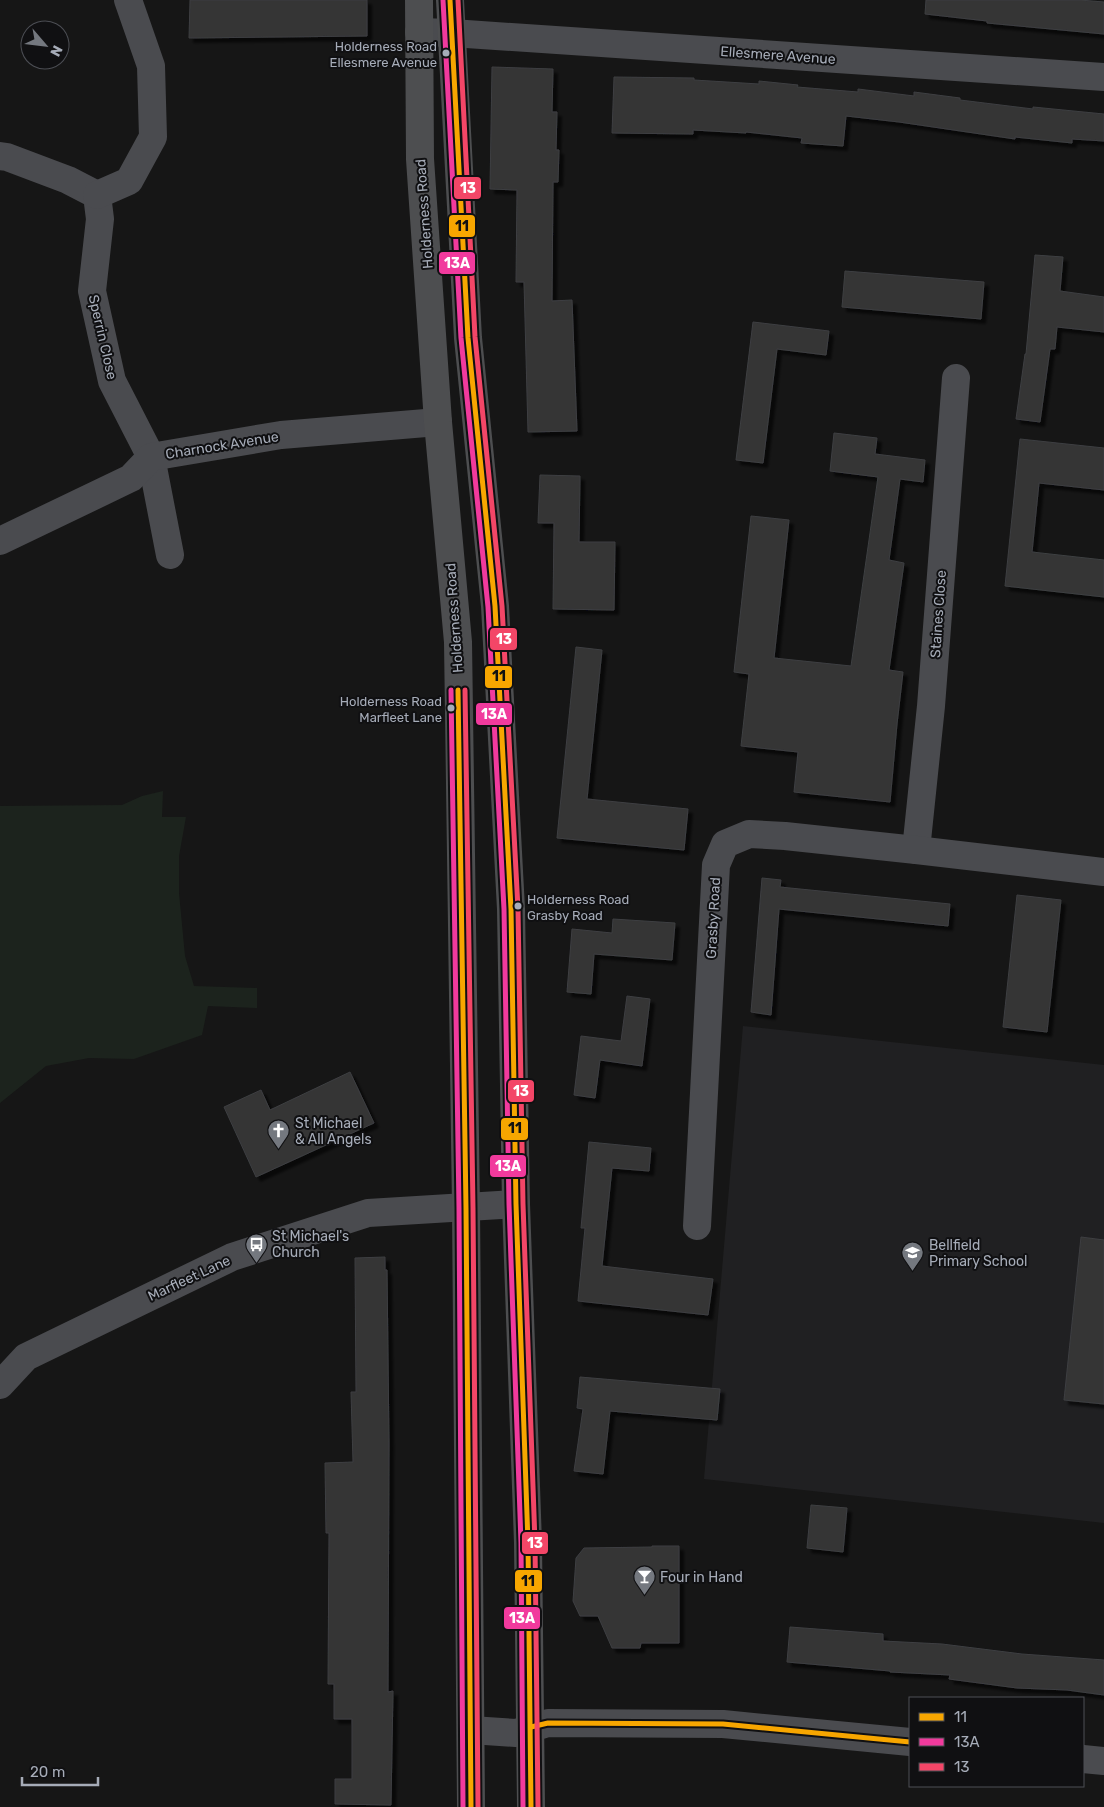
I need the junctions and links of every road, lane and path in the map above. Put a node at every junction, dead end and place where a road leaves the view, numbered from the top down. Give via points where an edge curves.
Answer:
1 (128, 0) edge
2 (419, 0) edge
3 (450, 0) edge
4 (419, 32) junction
5 (452, 33) junction
6 (1104, 78) edge
7 (0, 156) edge
8 (97, 195) junction
9 (956, 378) dead end
10 (438, 422) junction
11 (150, 457) junction
12 (0, 541) edge
13 (170, 555) dead end
14 (916, 850) junction
15 (1104, 872) edge
16 (516, 1204) junction
17 (466, 1208) junction
18 (697, 1226) dead end
19 (0, 1385) edge
20 (531, 1728) junction
21 (472, 1730) junction
22 (909, 1742) edge
23 (1084, 1759) edge
24 (1104, 1761) edge
25 (471, 1807) edge
26 (531, 1807) edge

1 - 8 street via 151,66 153,137 129,180
2 - 4 highway, Holderness Road
3 - 5 highway
4 - 5 street, Ellesmere Avenue
4 - 10 highway, Holderness Road via 420,159
5 - 6 street, Ellesmere Avenue
5 - 16 highway via 468,338 495,606 511,909
7 - 8 street via 68,180
8 - 11 street, Sperrin Close via 100,219 92,291 112,381
9 - 14 street, Staines Close via 931,706
10 - 11 street, Charnock Avenue via 281,435
10 - 17 highway, Holderness Road via 458,642
11 - 12 street, Charnock Avenue via 132,478
11 - 13 street, Sperrin Close
14 - 15 street, Grasby Road
14 - 18 street, Grasby Road via 749,834 725,844 716,865
16 - 17 street, Marfleet Lane
16 - 20 highway
17 - 19 street, Marfleet Lane via 368,1213 232,1257 26,1357
17 - 21 highway, Holderness Road
20 - 21 street via 516,1732
20 - 22 street via 548,1723 723,1724
20 - 26 highway
21 - 25 highway, Holderness Road
23 - 24 street

